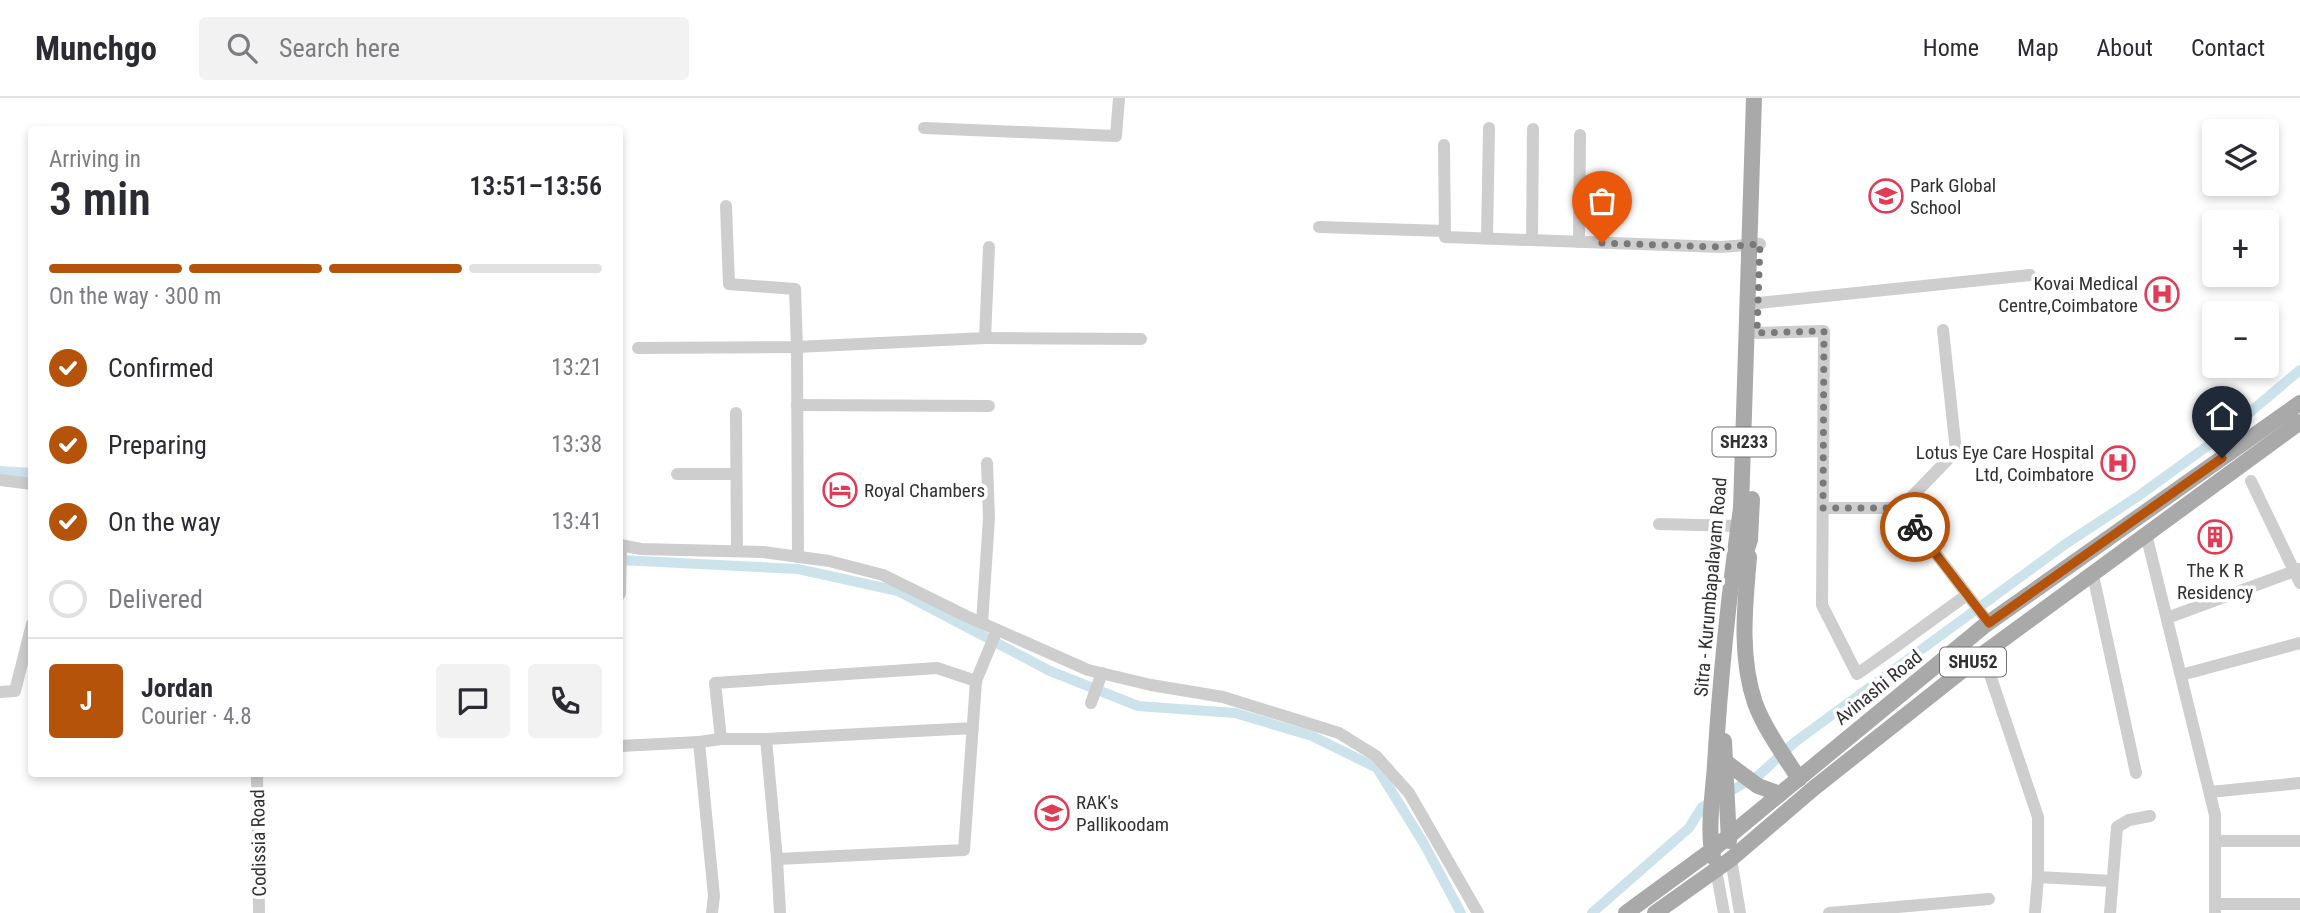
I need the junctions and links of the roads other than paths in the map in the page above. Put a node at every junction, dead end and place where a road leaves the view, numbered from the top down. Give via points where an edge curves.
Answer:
1 (1119, 98) edge
2 (1754, 98) edge
3 (1764, 98) edge
4 (924, 128) dead end
5 (1489, 128) dead end
6 (1533, 129) dead end
7 (1580, 135) dead end
8 (1444, 145) dead end
9 (726, 206) dead end
10 (1319, 228) dead end
11 (1445, 231) junction
12 (1487, 238) junction
13 (1531, 240) junction
14 (1579, 242) junction
15 (1755, 244) junction
16 (989, 247) dead end
17 (2030, 275) dead end
18 (1758, 303) junction
19 (1943, 330) dead end
20 (1757, 333) junction
21 (985, 338) junction
22 (1140, 339) dead end
23 (797, 347) junction
24 (638, 348) dead end
25 (2300, 403) edge
26 (797, 405) junction
27 (989, 406) dead end
28 (736, 413) dead end
29 (2300, 422) edge
30 (987, 463) dead end
31 (677, 474) dead end
32 (736, 474) junction
33 (0, 480) edge
34 (2251, 481) dead end
35 (28, 484) edge
36 (1823, 508) junction
37 (1901, 508) junction
38 (1659, 524) dead end
39 (1744, 534) junction
40 (2146, 534) junction
41 (623, 548) edge
42 (737, 551) junction
43 (798, 557) junction
44 (2299, 574) edge
45 (2093, 575) junction
46 (1968, 596) junction
47 (2167, 618) junction
48 (982, 623) junction
49 (1987, 624) junction
50 (997, 631) junction
51 (28, 640) edge
52 (2300, 643) edge
53 (1990, 649) junction
54 (2181, 675) junction
55 (1100, 678) junction
56 (976, 681) junction
57 (0, 692) edge
58 (1092, 700) dead end
59 (973, 728) junction
60 (720, 739) junction
61 (766, 739) junction
62 (699, 741) junction
63 (623, 746) edge
64 (1727, 767) junction
65 (2136, 773) dead end
66 (1796, 775) junction
67 (257, 777) edge
68 (2300, 783) edge
69 (2210, 792) junction
70 (1780, 794) junction
71 (2150, 816) dead end
72 (1729, 835) junction
73 (2215, 841) junction
74 (2300, 841) edge
75 (1712, 850) junction
76 (777, 859) junction
77 (1731, 859) junction
78 (1716, 870) junction
79 (2038, 877) junction
80 (2112, 881) junction
81 (1989, 899) dead end
82 (2300, 904) edge
83 (2215, 909) edge
84 (1722, 911) edge
85 (1843, 912) edge
86 (259, 913) edge
87 (712, 913) edge
88 (780, 913) edge
89 (1478, 913) edge
90 (1626, 913) edge
91 (1655, 913) edge
92 (1740, 913) edge
93 (1829, 913) edge
94 (2035, 913) edge
95 (2110, 913) edge

1 - 4 street via 1116,136
2 - 15 main road, Sitra - Kurumbapalayam Road / SH233
3 - 15 main road, Sitra - Kurumbapalayam Road / SH233
5 - 12 street
6 - 13 street
7 - 14 street
8 - 11 street
9 - 23 street via 729,284 795,289
10 - 11 street
11 - 12 street via 1445,237
12 - 13 street
13 - 14 street
14 - 15 street
15 - 18 main road, Sitra - Kurumbapalayam Road / SH233
15 - 39 main road, Sitra - Kurumbapalayam Road / SH233
16 - 21 street
17 - 18 street
18 - 20 main road, Sitra - Kurumbapalayam Road / SH233
19 - 37 street via 1956,451
20 - 36 street via 1824,331
20 - 39 main road, Sitra - Kurumbapalayam Road / SH233
21 - 22 street
21 - 23 street
23 - 24 street
23 - 26 street
25 - 49 main road, Avinashi Road / SHU52
26 - 27 street
26 - 43 street
28 - 32 street
29 - 40 main road, Avinashi Road / SHU52
30 - 48 street via 989,518
31 - 32 street
32 - 42 street
33 - 35 street
34 - 44 street
36 - 37 street
36 - 46 street via 1822,605 1857,674
37 - 46 street
38 - 39 street
39 - 64 main road, Sitra - Kurumbapalayam Road / SH233 via 1723,722
39 - 66 main road via 1747,675 1756,705
39 - 75 main road, Sitra - Kurumbapalayam Road / SH233 via 1713,786
40 - 45 main road, Avinashi Road / SHU52
40 - 47 street
41 - 42 street
42 - 43 street
43 - 48 street via 883,575
44 - 47 street
45 - 53 main road, Avinashi Road / SHU52
45 - 65 street
46 - 49 street
47 - 54 street
48 - 50 street
49 - 53 main road
49 - 66 main road, Avinashi Road / SHU52
50 - 55 street
50 - 56 street
51 - 57 street via 15,691
52 - 54 street
53 - 77 main road, Avinashi Road / SHU52
53 - 79 street via 2038,817
54 - 69 street
55 - 58 street
55 - 89 street via 1223,697 1339,733 1376,756 1409,793
56 - 59 street
56 - 60 street via 937,668 715,683
59 - 61 street
59 - 76 street via 964,850
60 - 61 street
60 - 62 street
61 - 76 street
62 - 63 street
62 - 87 street
64 - 70 main road
64 - 72 main road, Sitra - Kurumbapalayam Road / SH233
66 - 70 main road, Avinashi Road / SHU52
67 - 86 street, Codissia Road
68 - 69 street
69 - 73 street
70 - 72 main road, Avinashi Road / SHU52
71 - 80 street via 2117,827
72 - 75 main road, Avinashi Road / SHU52
72 - 77 main road, Sitra - Kurumbapalayam Road / SH233
73 - 74 street
73 - 83 street
75 - 78 main road, Sitra - Kurumbapalayam Road / SH233
75 - 90 main road, Avinashi Road / SHU52
76 - 88 street
77 - 78 main road, Avinashi Road / SHU52
77 - 92 street
78 - 84 street
78 - 91 main road, Avinashi Road / SHU52
79 - 80 street
79 - 94 street
80 - 95 street
81 - 85 street
82 - 83 street
85 - 93 street

